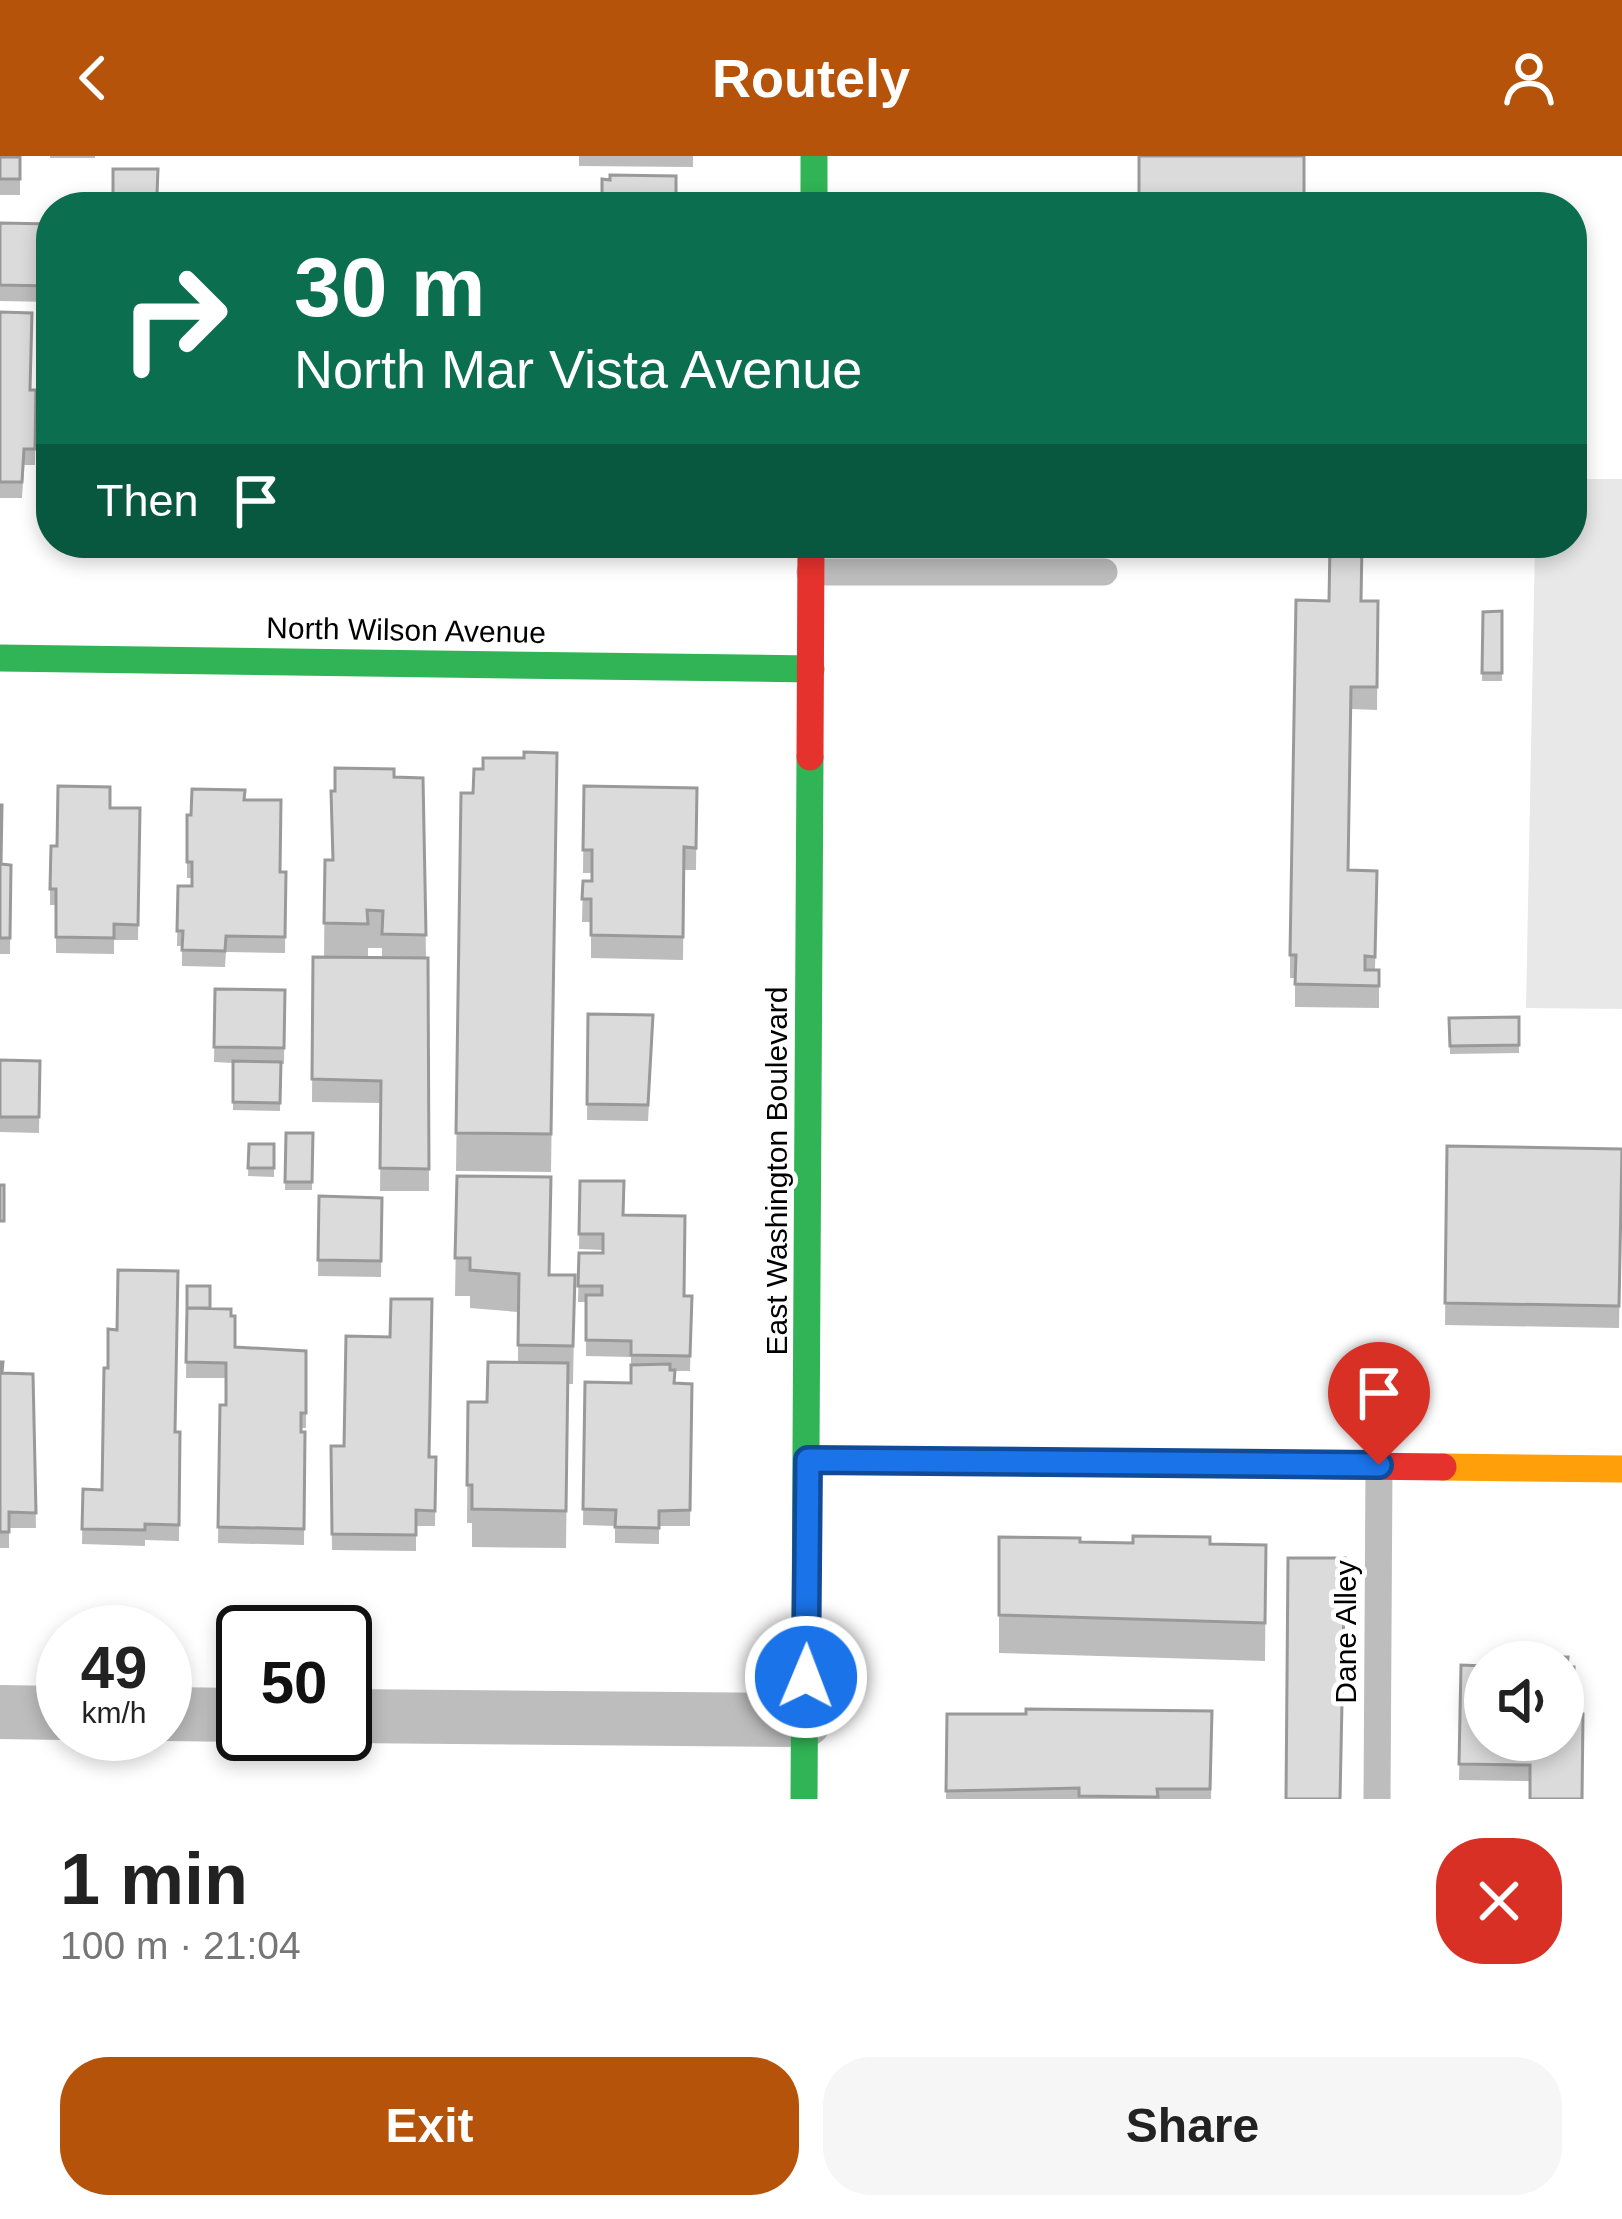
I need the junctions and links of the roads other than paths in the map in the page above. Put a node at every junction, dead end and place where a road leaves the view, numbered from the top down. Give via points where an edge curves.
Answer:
1 (814, 156) edge
2 (814, 192) edge
3 (810, 558) edge
4 (810, 572) junction
5 (1105, 572) dead end
6 (0, 658) edge
7 (811, 669) junction
8 (808, 1460) junction
9 (1379, 1465) junction
10 (1622, 1469) edge
11 (0, 1712) edge
12 (36, 1713) edge
13 (372, 1716) edge
14 (805, 1720) junction
15 (804, 1799) edge
16 (1377, 1799) edge

1 - 2 street
3 - 4 street, East Washington Boulevard
4 - 5 lane
4 - 7 street, East Washington Boulevard
6 - 7 street, North Wilson Avenue
7 - 8 street, East Washington Boulevard
8 - 9 street
8 - 14 street, East Washington Boulevard
9 - 10 street
9 - 16 lane, Dane Alley
11 - 12 street
13 - 14 street
14 - 15 street, East Washington Boulevard

